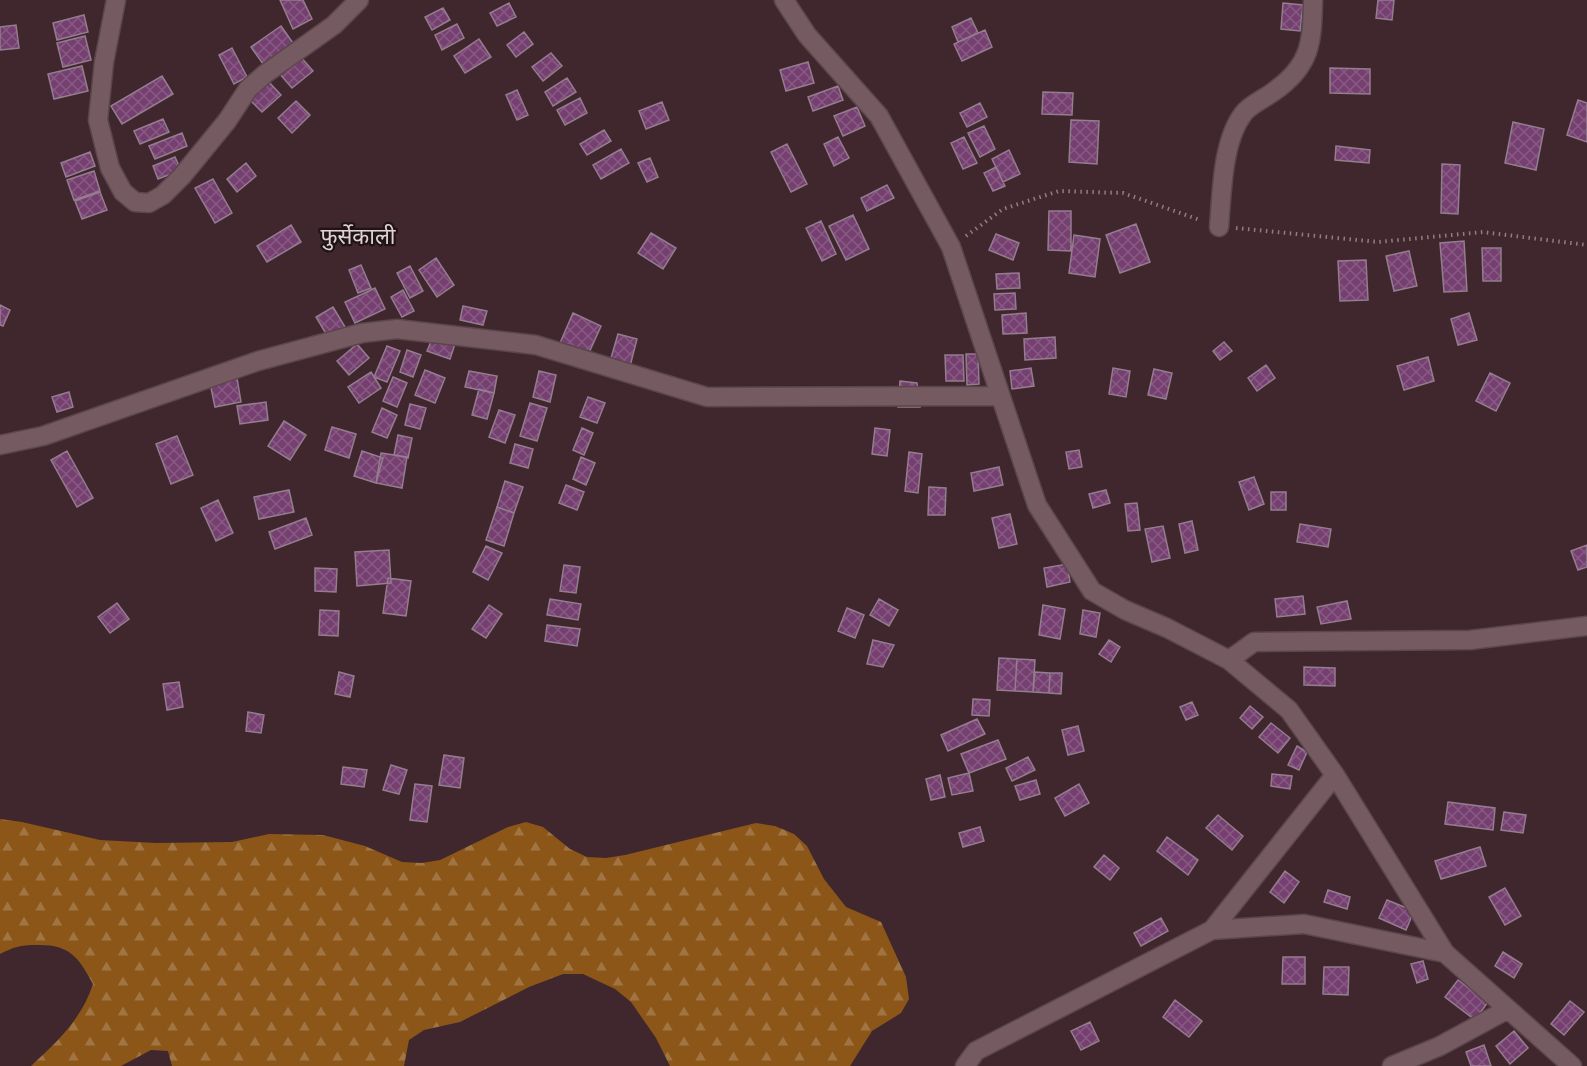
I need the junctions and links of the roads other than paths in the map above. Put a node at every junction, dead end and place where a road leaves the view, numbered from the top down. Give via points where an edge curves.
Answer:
1 (116, 0) edge
2 (359, 0) edge
3 (784, 0) edge
4 (1312, 0) edge
5 (1219, 226) road end
6 (999, 396) junction
7 (0, 445) edge
8 (1587, 626) edge
9 (1229, 660) junction
10 (1335, 775) junction
11 (1212, 930) junction
12 (1445, 952) junction
13 (1508, 1009) junction
14 (965, 1066) edge
15 (1392, 1066) edge
16 (1572, 1066) edge

1 - 2 street via 104,62 99,120 110,168 123,192 135,202 149,203 182,176 248,89 334,25
3 - 6 street via 807,35 879,116 951,248
4 - 5 street via 1312,32 1305,60 1284,85 1243,113 1231,136
6 - 7 street via 707,397 536,345 397,329 362,333 258,361 43,436
6 - 9 street via 1036,505 1092,591
8 - 9 street via 1470,640 1254,642
9 - 10 street via 1289,710
10 - 11 street
10 - 12 street
11 - 12 street via 1304,924
11 - 14 street via 976,1051
12 - 13 street
13 - 15 street via 1440,1046
13 - 16 street

